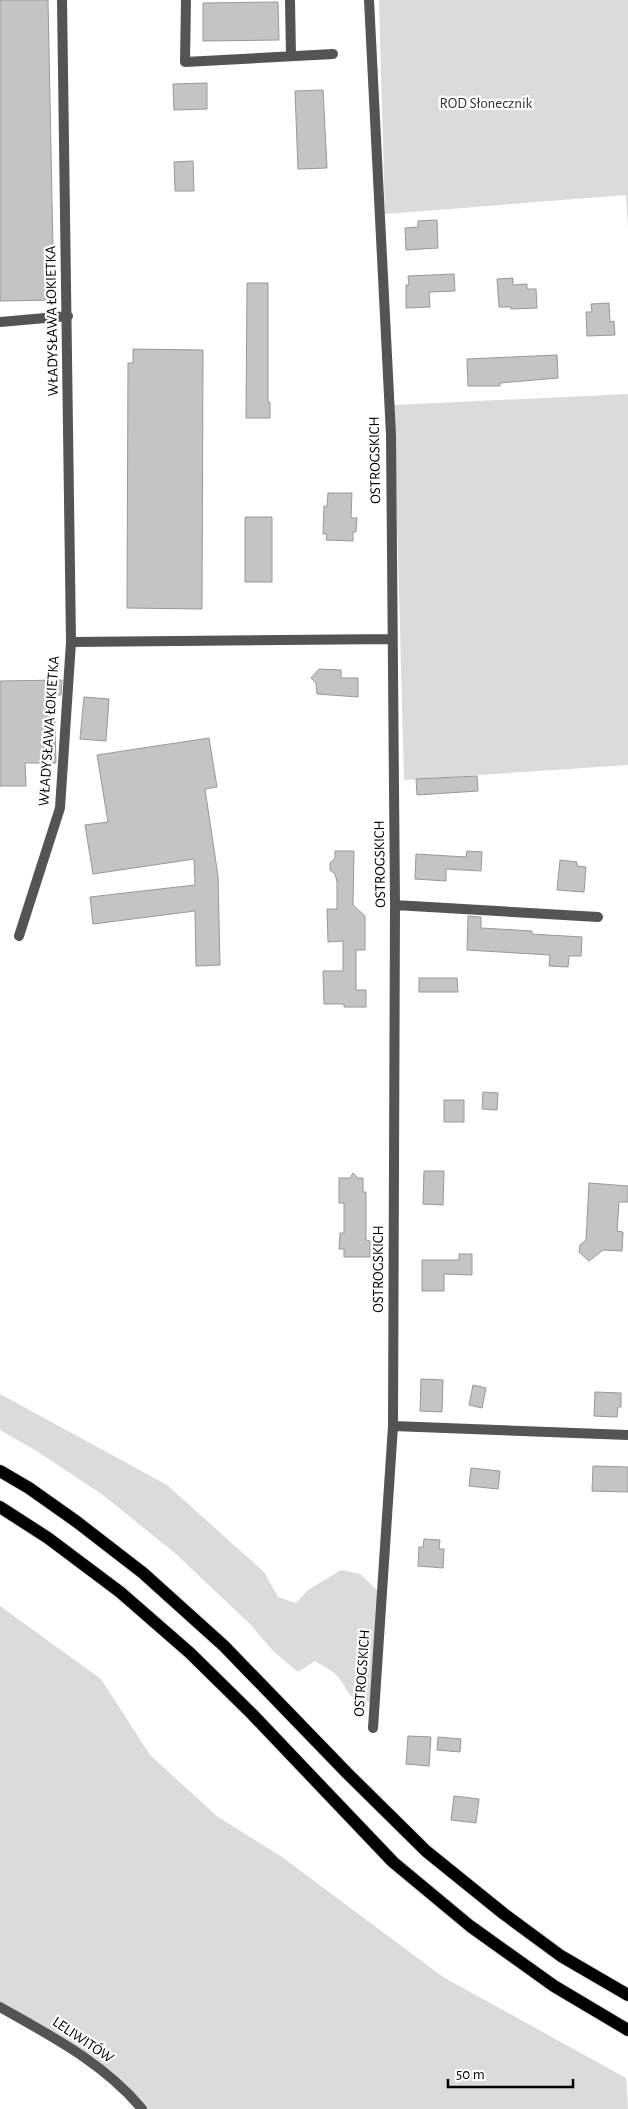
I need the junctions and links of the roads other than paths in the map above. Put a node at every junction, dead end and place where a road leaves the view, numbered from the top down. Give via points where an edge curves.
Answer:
1 (62, 0) edge
2 (186, 0) edge
3 (290, 0) edge
4 (369, 0) edge
5 (333, 54) dead end
6 (291, 56) junction
7 (68, 316) junction
8 (0, 322) edge
9 (392, 639) junction
10 (71, 642) junction
11 (395, 905) junction
12 (598, 917) dead end
13 (19, 936) dead end
14 (393, 1426) junction
15 (628, 1436) edge
16 (0, 1471) edge
17 (0, 1507) edge
18 (373, 1728) dead end
19 (628, 1995) edge
20 (0, 2007) edge
21 (628, 2030) edge
22 (142, 2109) edge

1 - 7 street, WŁADYSŁAWA ŁOKIETKA
2 - 6 street via 185,62
3 - 6 street
4 - 9 street, OSTROGSKICH via 391,436
5 - 6 street
7 - 8 street
7 - 10 street, WŁADYSŁAWA ŁOKIETKA
9 - 10 street, WŁADYSŁAWA ŁOKIETKA
9 - 11 street, OSTROGSKICH
10 - 13 street, WŁADYSŁAWA ŁOKIETKA via 60,808
11 - 12 street
11 - 14 street, OSTROGSKICH
14 - 15 street
14 - 18 street, OSTROGSKICH
16 - 19 main road via 30,1488 143,1573 224,1646 426,1851 561,1956
17 - 21 main road via 120,1592 190,1653 393,1862 470,1926 554,1986
20 - 22 street, LELIWITÓW via 86,2058

